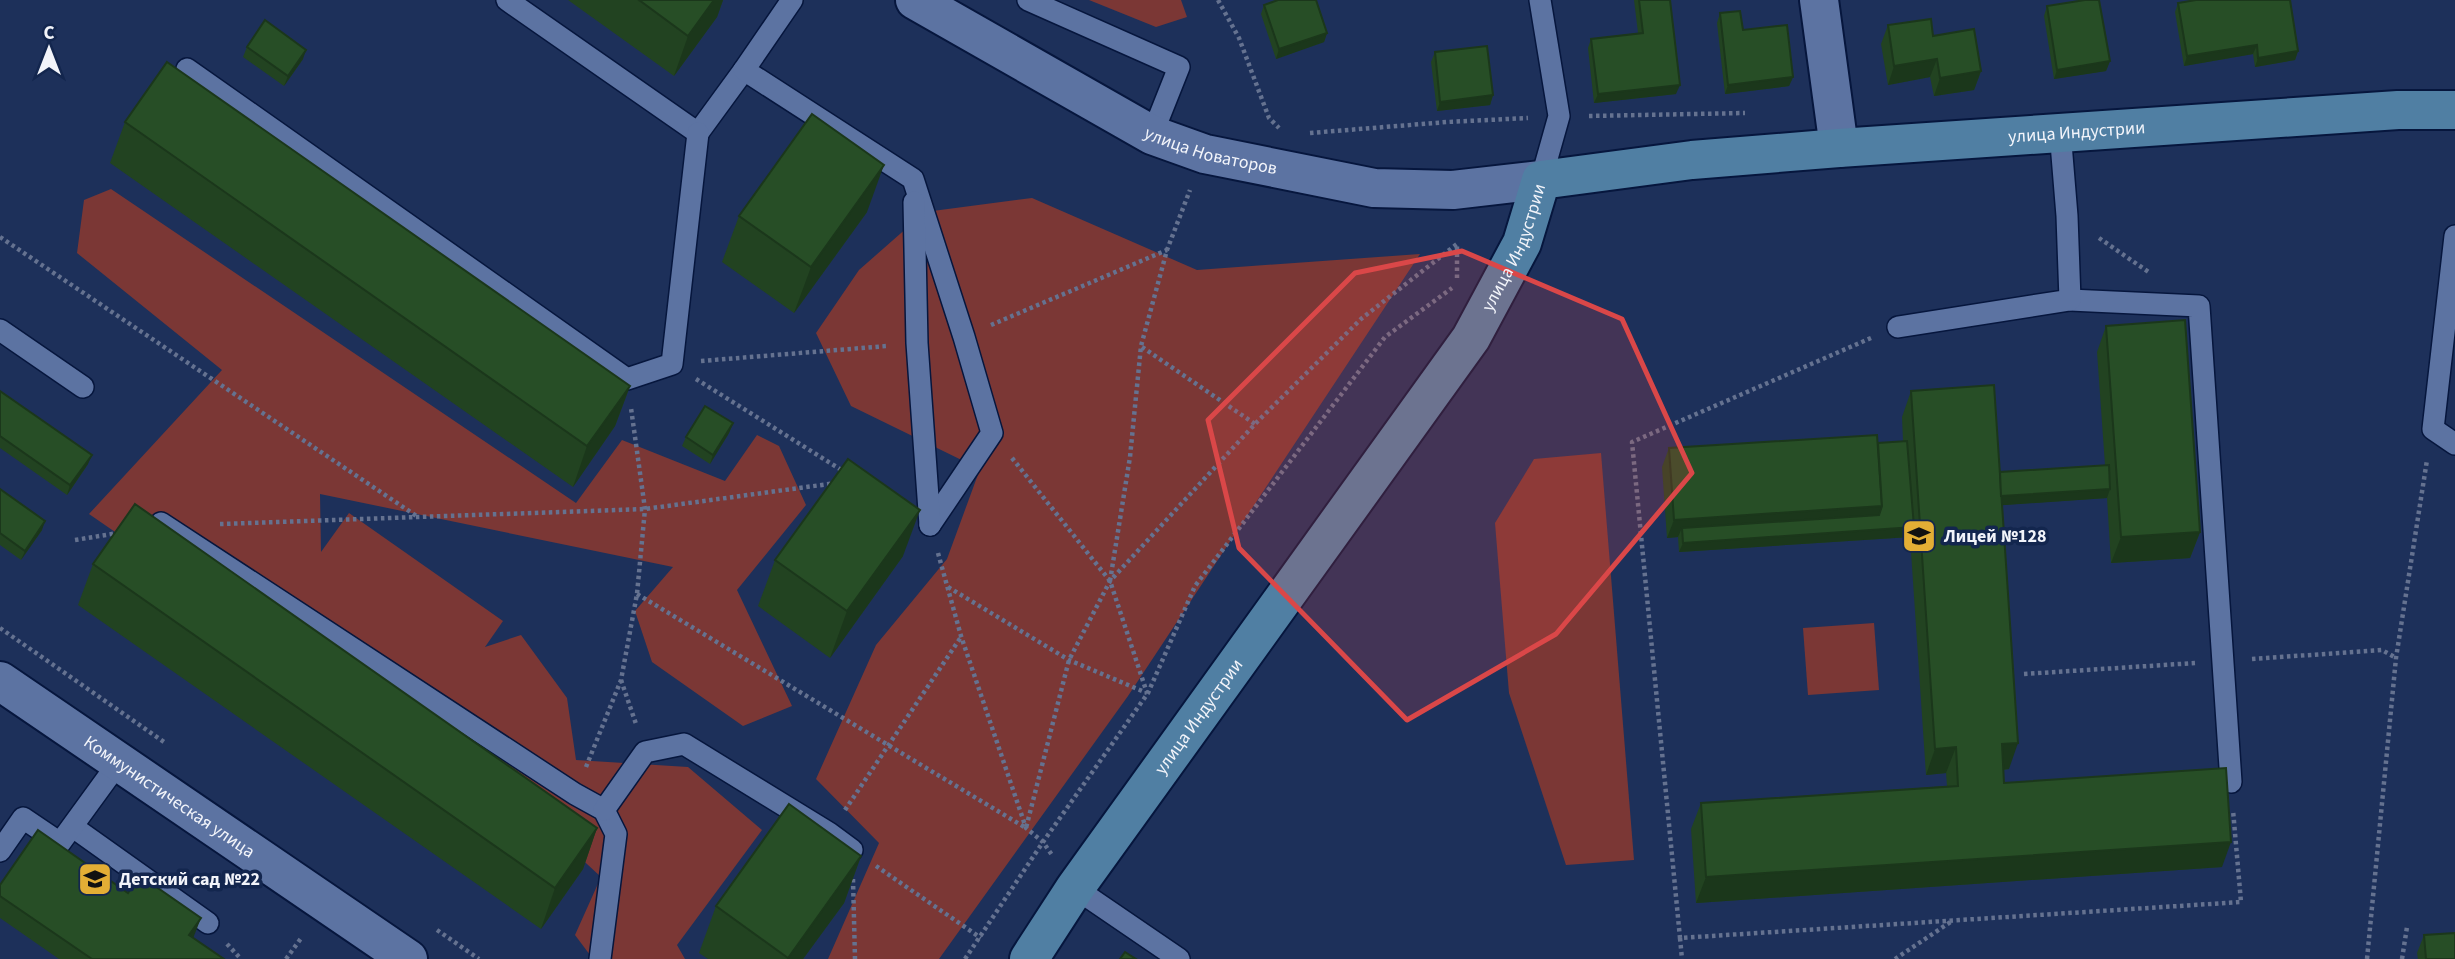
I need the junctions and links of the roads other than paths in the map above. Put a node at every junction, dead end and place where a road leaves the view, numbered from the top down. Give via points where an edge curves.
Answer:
1 (507, 0) edge
2 (792, 0) edge
3 (915, 0) edge
4 (1028, 0) edge
5 (1540, 0) edge
6 (1819, 0) edge
7 (187, 69) dead end
8 (744, 70) junction
9 (2455, 110) edge
10 (2060, 131) junction
11 (698, 133) junction
12 (1152, 135) junction
13 (1839, 148) junction
14 (913, 179) junction
15 (1541, 180) junction
16 (2455, 236) edge
17 (2070, 300) junction
18 (1898, 327) road end
19 (0, 330) edge
20 (83, 387) dead end
21 (2455, 444) edge
22 (143, 510) edge
23 (0, 681) edge
24 (119, 762) junction
25 (2231, 782) road end
26 (604, 810) junction
27 (73, 827) junction
28 (852, 850) edge
29 (0, 851) edge
30 (1075, 888) junction
31 (208, 923) dead end
32 (408, 959) edge
33 (600, 959) edge
34 (1029, 959) edge
35 (1179, 959) edge

1 - 11 lane
2 - 8 lane
3 - 12 street, улица Новаторов
4 - 12 lane via 1179,67
5 - 15 lane via 1559,116
6 - 13 street
7 - 11 lane via 628,379 672,364
8 - 11 lane
8 - 14 lane
9 - 10 street, улица Индустрии
10 - 13 street, улица Индустрии
10 - 17 lane
12 - 15 street, улица Новаторов via 1205,154 1374,188 1452,190
13 - 15 street, улица Индустрии via 1692,160
14 - 14 lane via 917,343 930,525 992,433
15 - 30 street, улица Индустрии via 1522,243 1471,338
16 - 21 lane via 2433,429
17 - 18 lane
17 - 25 lane via 2199,306
19 - 20 lane
22 - 26 lane
23 - 24 street, Коммунистическая улица
24 - 27 lane
24 - 32 street, Коммунистическая улица
26 - 28 lane via 645,752 684,744
26 - 33 lane via 617,834
27 - 29 lane via 61,844 23,818
27 - 31 lane
30 - 34 street, улица Индустрии
30 - 35 lane

